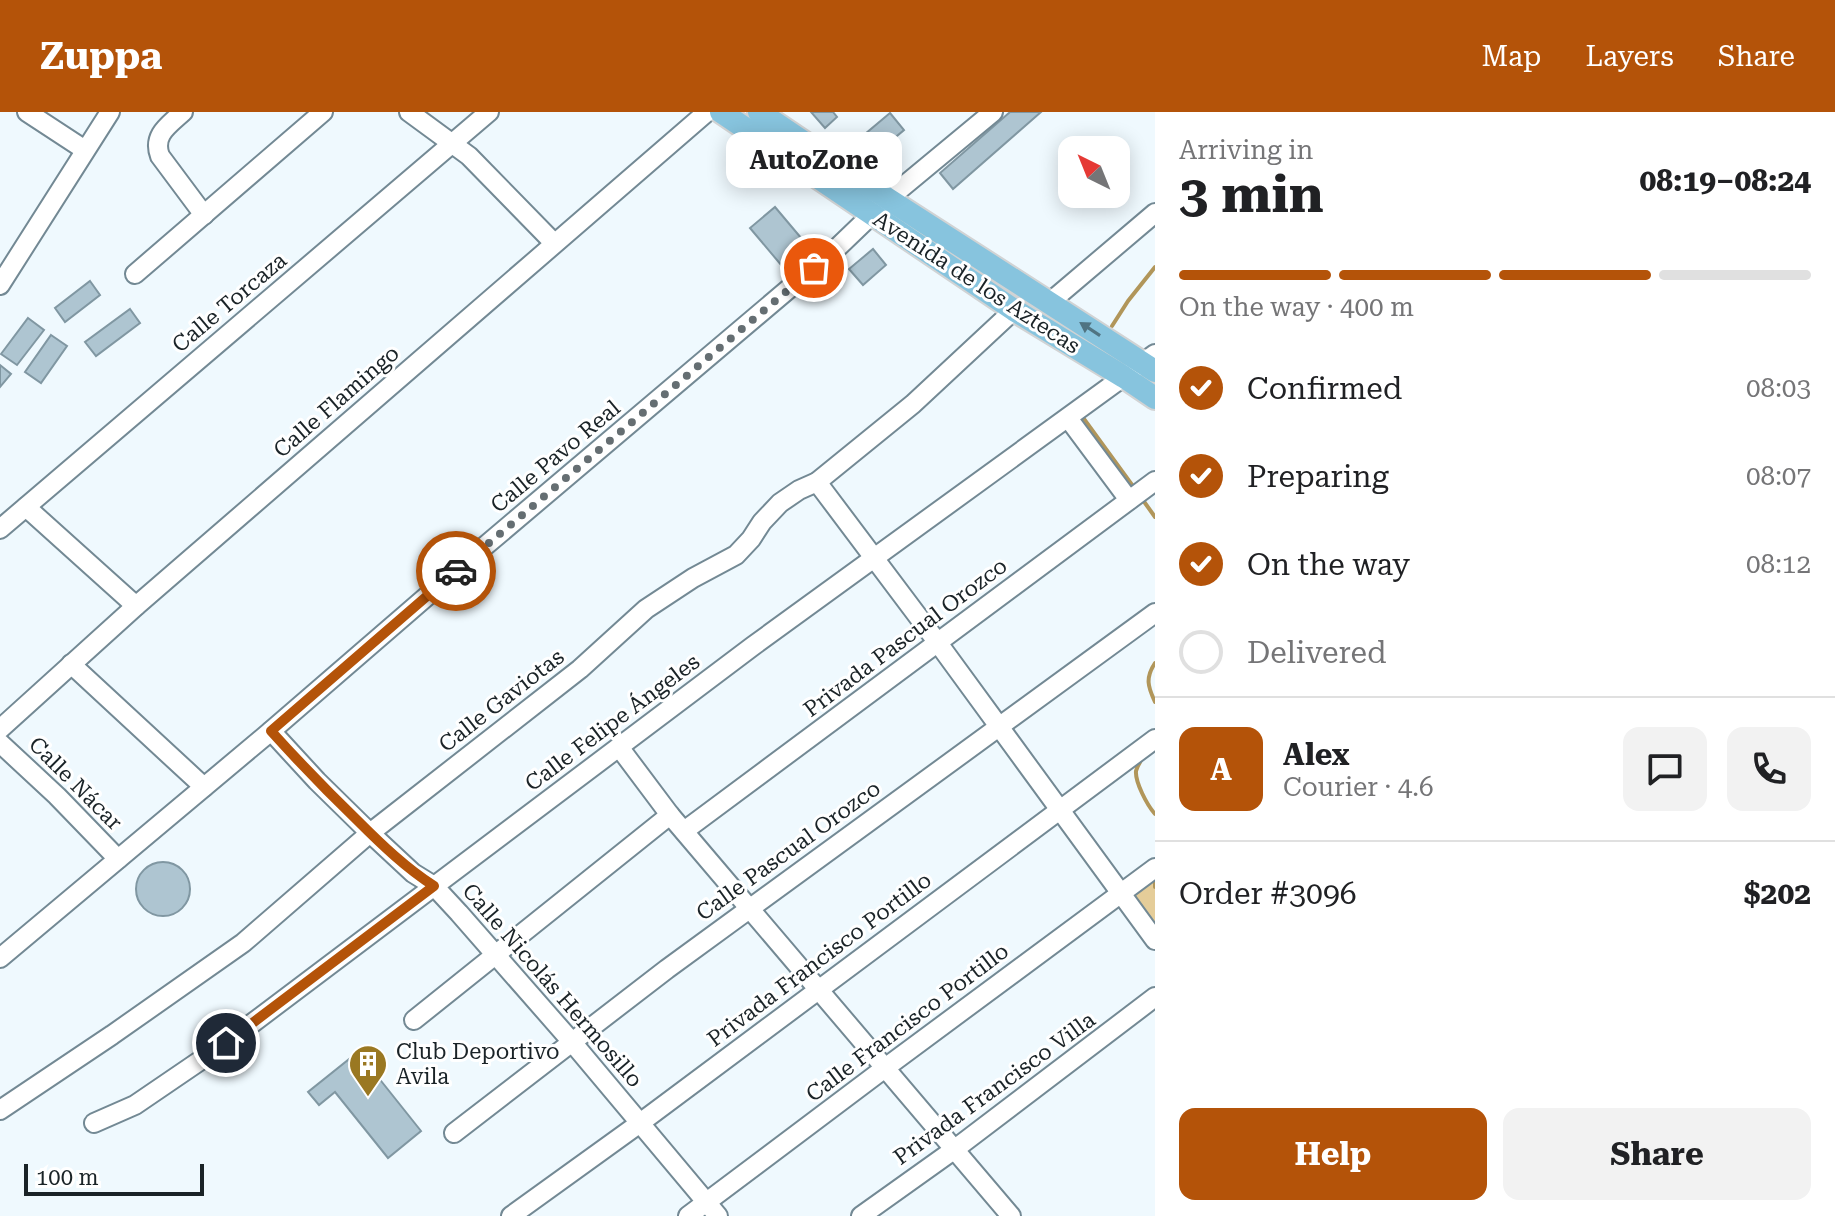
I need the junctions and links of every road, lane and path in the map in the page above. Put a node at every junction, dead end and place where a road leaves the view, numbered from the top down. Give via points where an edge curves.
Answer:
1 (27, 112) edge
2 (110, 112) edge
3 (183, 112) edge
4 (323, 112) edge
5 (409, 112) edge
6 (489, 112) edge
7 (707, 112) edge
8 (721, 112) edge
9 (759, 112) edge
10 (993, 112) edge
11 (453, 144) junction
12 (85, 150) junction
13 (881, 206) junction
14 (1155, 213) edge
15 (204, 215) junction
16 (554, 243) junction
17 (135, 274) dead end
18 (0, 285) edge
19 (1049, 303) junction
20 (1014, 310) junction
21 (1144, 366) edge
22 (1155, 398) edge
23 (1068, 418) junction
24 (1155, 481) edge
25 (817, 482) junction
26 (1129, 500) junction
27 (26, 507) junction
28 (0, 529) edge
29 (875, 558) junction
30 (136, 606) junction
31 (1155, 613) edge
32 (938, 643) junction
33 (71, 664) junction
34 (999, 726) junction
35 (0, 729) edge
36 (271, 731) junction
37 (1155, 739) edge
38 (0, 743) edge
39 (619, 747) junction
40 (204, 787) junction
41 (1058, 809) junction
42 (670, 815) junction
43 (684, 831) junction
44 (370, 833) junction
45 (118, 859) junction
46 (1155, 868) edge
47 (434, 886) junction
48 (1120, 894) junction
49 (749, 908) junction
50 (1155, 940) edge
51 (495, 953) junction
52 (0, 958) edge
53 (820, 990) junction
54 (1155, 997) edge
55 (414, 1020) dead end
56 (572, 1042) junction
57 (885, 1068) junction
58 (0, 1110) edge
59 (94, 1123) dead end
60 (640, 1123) junction
61 (454, 1133) dead end
62 (955, 1149) junction
63 (712, 1210) edge
64 (511, 1216) edge
65 (688, 1216) edge
66 (861, 1216) edge
67 (1011, 1216) edge

1 - 12 street
2 - 12 street
3 - 15 street via 162,132 157,147
4 - 15 street
5 - 11 street
6 - 11 street, Calle Torcaza
7 - 16 street, Calle Flamingo
8 - 13 main road, Avenida de los Aztecas
9 - 13 main road, Avenida de los Aztecas
10 - 13 street, Calle Pavo Real
11 - 16 street
11 - 27 street, Calle Torcaza
12 - 18 street
13 - 19 main road, Avenida de los Aztecas
13 - 20 main road, Avenida de los Aztecas
13 - 36 street, Calle Pavo Real
14 - 19 street
15 - 17 street
16 - 30 street, Calle Flamingo
21 -> 19 main road, Avenida de los Aztecas
20 - 21 main road, Avenida de los Aztecas
20 - 25 street, Calle Gaviotas via 913,404
21 - 22 main road, Avenida de los Aztecas
21 - 23 street, Calle Felipe Ángeles
23 - 26 street
23 - 29 street, Calle Felipe Ángeles
24 - 26 street, Privada Pascual Orozco
25 - 29 street
25 - 44 street, Calle Gaviotas via 780,503 736,555 646,609 580,669
26 - 32 street, Privada Pascual Orozco
27 - 28 street, Calle Torcaza
27 - 30 street
29 - 32 street
29 - 39 street, Calle Felipe Ángeles
30 - 33 street, Calle Flamingo
31 - 34 street, Calle Pascual Orozco
32 - 34 street
32 - 43 street, Privada Pascual Orozco
33 - 35 street, Calle Flamingo
33 - 40 street
34 - 41 street
34 - 49 street, Calle Pascual Orozco
36 - 40 street, Calle Pavo Real
36 - 44 street, Calle Nicolás Hermosillo
37 - 41 street, Privada Francisco Portillo
38 - 45 street, Calle Nácar
39 - 42 street
39 - 47 street, Calle Felipe Ángeles
40 - 45 street, Calle Pavo Real
41 - 48 street
41 - 53 street, Privada Francisco Portillo
42 - 43 street
42 - 51 street
43 - 49 street
44 - 47 street, Calle Nicolás Hermosillo
44 - 58 street, Calle Gaviotas via 214,965
45 - 52 street, Calle Pavo Real
46 - 48 street, Calle Francisco Portillo
47 - 51 street, Calle Nicolás Hermosillo
47 - 59 street, Calle Felipe Ángeles via 226,1043 135,1105
48 - 50 street
48 - 57 street, Calle Francisco Portillo
49 - 53 street
49 - 56 street, Calle Pascual Orozco
51 - 55 street
51 - 56 street, Calle Nicolás Hermosillo
53 - 57 street
53 - 60 street, Privada Francisco Portillo
54 - 62 street, Privada Francisco Villa
56 - 60 street, Calle Nicolás Hermosillo
56 - 61 street, Calle Pascual Orozco
57 - 62 street
57 - 63 street, Calle Francisco Portillo
60 - 63 street, Calle Nicolás Hermosillo
60 - 64 street, Privada Francisco Portillo
62 - 66 street, Privada Francisco Villa
62 - 67 street
63 - 65 street, Calle Francisco Portillo

